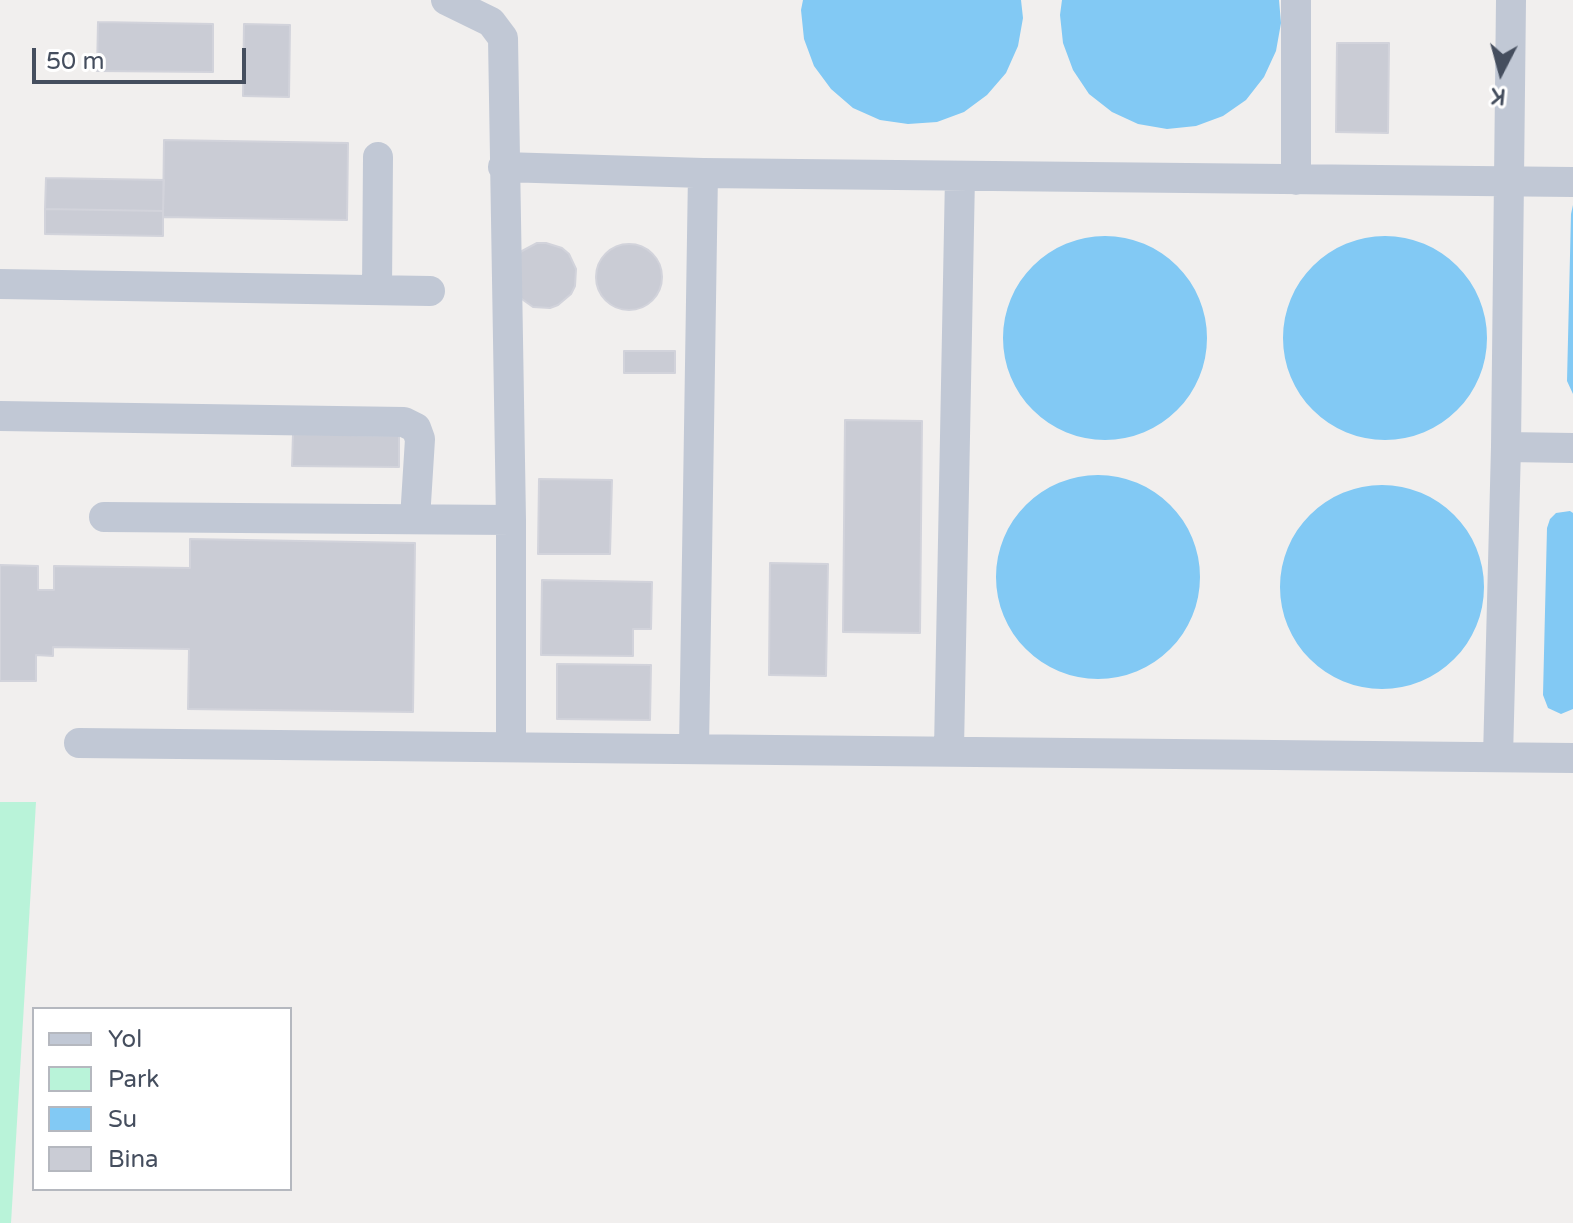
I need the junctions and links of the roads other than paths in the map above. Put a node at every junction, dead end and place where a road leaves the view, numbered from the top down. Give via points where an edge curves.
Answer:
1 (446, 0) edge
2 (1296, 0) edge
3 (1511, 0) edge
4 (491, 11) edge
5 (378, 157) dead end
6 (503, 167) junction
7 (703, 173) junction
8 (960, 176) junction
9 (1296, 180) junction
10 (1573, 182) edge
11 (1507, 183) junction
12 (0, 284) edge
13 (377, 290) junction
14 (430, 291) dead end
15 (0, 416) edge
16 (1506, 447) junction
17 (1573, 448) edge
18 (104, 517) dead end
19 (415, 519) junction
20 (511, 520) junction
21 (79, 743) dead end
22 (511, 746) junction
23 (694, 748) junction
24 (949, 749) junction
25 (1498, 757) junction
26 (1573, 758) edge

1 - 4 street
2 - 9 street
3 - 11 street
4 - 6 street via 503,38
5 - 13 street
6 - 7 street
6 - 20 street
7 - 8 street
7 - 23 street
8 - 9 street
8 - 24 street
9 - 11 street
10 - 11 street
11 - 16 street
12 - 13 street
13 - 14 street
15 - 19 street via 404,422 416,428 420,439
16 - 17 street
16 - 25 street
18 - 19 street
19 - 20 street
20 - 22 street
21 - 22 street
22 - 23 street
23 - 24 street
24 - 25 street
25 - 26 street

